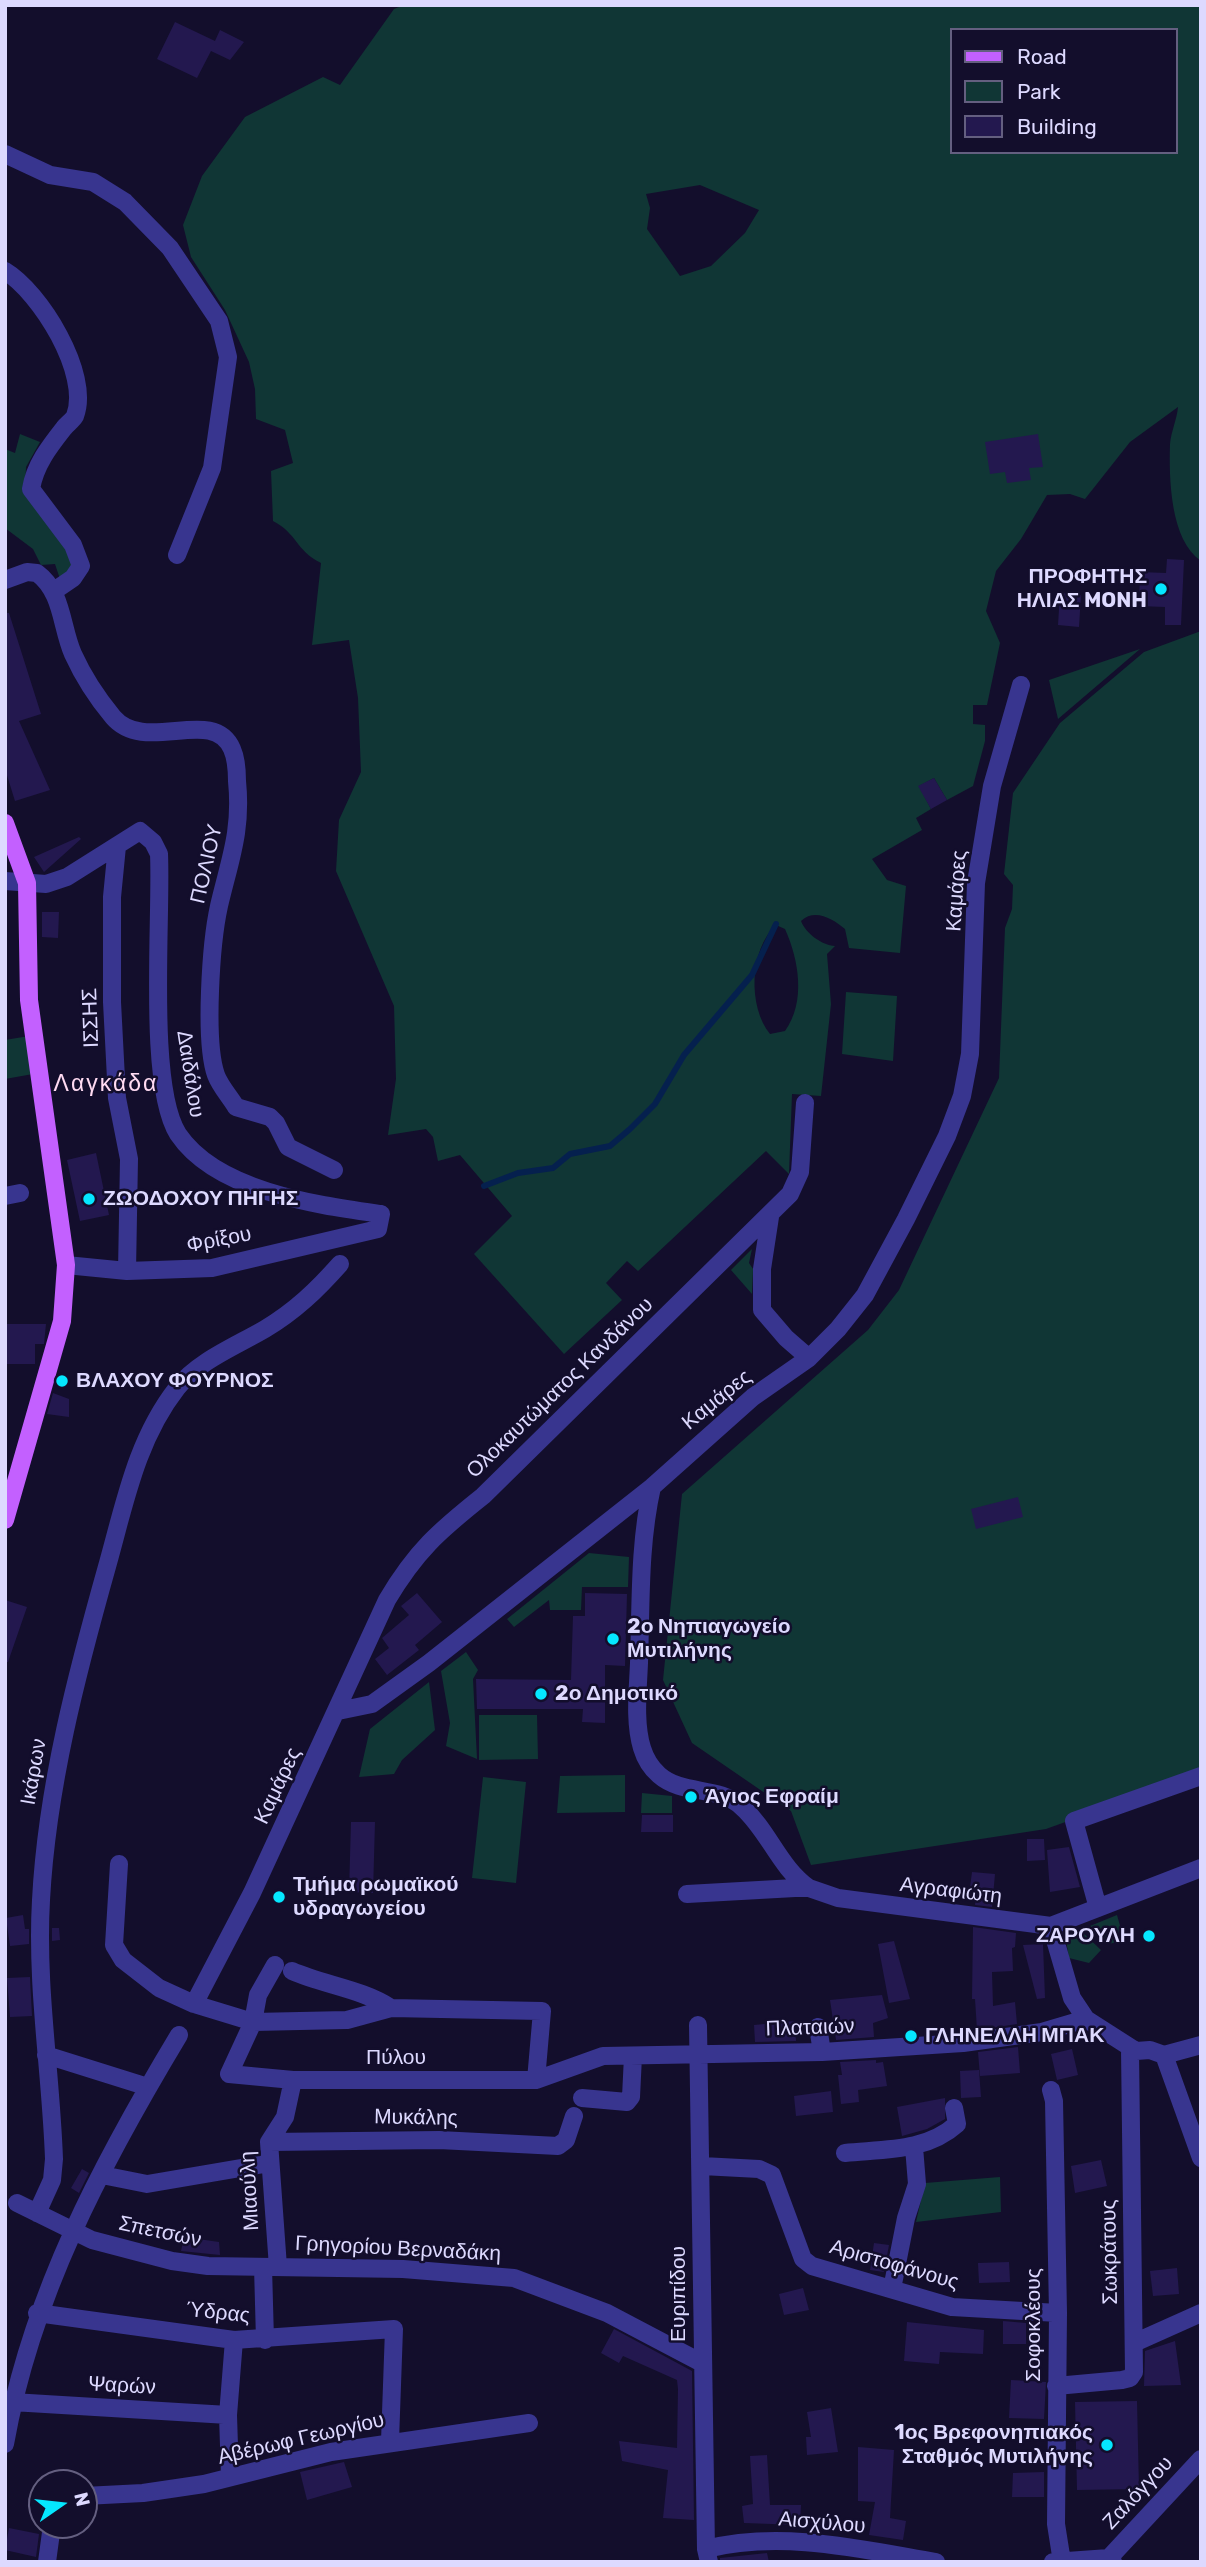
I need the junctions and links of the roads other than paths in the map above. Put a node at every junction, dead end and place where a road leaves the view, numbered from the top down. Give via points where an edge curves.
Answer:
1 (5, 154) edge
2 (5, 271) edge
3 (177, 555) dead end
4 (5, 580) edge
5 (54, 591) junction
6 (1021, 685) dead end
7 (5, 824) edge
8 (117, 846) junction
9 (5, 881) edge
10 (27, 883) junction
11 (805, 1103) dead end
12 (334, 1170) dead end
13 (771, 1217) junction
14 (378, 1229) joint
15 (341, 1264) dead end
16 (66, 1265) junction
17 (127, 1271) junction
18 (808, 1358) junction
19 (652, 1487) junction
20 (5, 1520) edge
21 (338, 1711) junction
22 (1201, 1776) edge
23 (119, 1864) dead end
24 (1201, 1868) edge
25 (809, 1888) junction
26 (687, 1894) dead end
27 (1098, 1908) junction
28 (1051, 1926) junction
29 (275, 1965) dead end
30 (292, 1971) dead end
31 (194, 2004) junction
32 (391, 2008) junction
33 (1086, 2020) junction
34 (253, 2022) junction
35 (698, 2025) dead end
36 (818, 2027) dead end
37 (179, 2035) dead end
38 (1201, 2045) edge
39 (1130, 2049) junction
40 (822, 2052) junction
41 (701, 2053) junction
42 (46, 2055) junction
43 (1164, 2055) junction
44 (633, 2056) junction
45 (293, 2080) junction
46 (536, 2080) junction
47 (148, 2087) junction
48 (1051, 2090) dead end
49 (582, 2098) dead end
50 (954, 2108) dead end
51 (1193, 2108) edge
52 (574, 2116) dead end
53 (269, 2142) junction
54 (914, 2147) junction
55 (845, 2153) dead end
56 (1201, 2158) edge
57 (271, 2163) junction
58 (702, 2166) junction
59 (102, 2175) junction
60 (17, 2203) dead end
61 (37, 2213) junction
62 (71, 2232) junction
63 (242, 2266) joint
64 (270, 2267) junction
65 (892, 2289) junction
66 (1058, 2312) junction
67 (37, 2313) junction
68 (1201, 2313) edge
69 (234, 2340) junction
70 (265, 2340) junction
71 (1133, 2343) junction
72 (702, 2363) junction
73 (1056, 2386) junction
74 (12, 2402) junction
75 (228, 2415) junction
76 (528, 2423) dead end
77 (390, 2441) junction
78 (5, 2444) edge
79 (1201, 2459) edge
80 (230, 2476) junction
81 (98, 2495) edge
82 (50, 2539) edge
83 (707, 2555) edge
84 (1111, 2560) edge
85 (1062, 2561) edge
86 (47, 2562) edge
87 (936, 2562) edge
88 (1053, 2562) edge

1 - 3 street via 50,175 93,182 125,202 170,248 219,321 228,356 212,468
2 - 5 street via 37,298 60,338 77,387 74,417 42,458 31,489 73,545 81,566
4 - 5 street via 37,573
5 - 12 street, ΠΟΛΙΟΥ via 73,654 123,727 153,735 199,728 223,738 232,748 240,820 214,942 211,1037 216,1075 236,1107 270,1117 288,1147
6 - 18 street, Καμάρες via 992,786 976,883 970,1054 962,1096 918,1195 865,1295
7 - 10 main road
8 - 10 street via 67,877 46,884
8 - 14 street, Δαιδάλου via 140,831 159,854 161,1045 168,1103 179,1136 227,1174 286,1199 381,1214
8 - 17 street, ΙΣΣΗΣ via 112,1002 117,1098 129,1159
9 - 10 street
10 - 16 main road via 29,1000
11 - 13 street, Ολοκαυτώματος Κανδάνου via 800,1172 790,1194
13 - 18 street via 762,1269 762,1310
13 - 21 street, Ολοκαυτώματος Κανδάνου via 408,1564
14 - 17 street, Φρίξου via 212,1268
15 - 42 street, Ικάρων via 308,1300 179,1385 141,1448 91,1623 49,1820 40,1966
16 - 17 street, Φρίξου
16 - 20 main road via 62,1321
18 - 19 street, Καμάρες via 753,1397
19 - 21 street, Καμάρες via 372,1704
19 - 25 street via 645,1517 639,1668 641,1745 646,1758 673,1784 734,1800 758,1823 792,1875
21 - 31 street, Καμάρες
22 - 27 street via 1074,1821
23 - 31 street via 114,1945 123,1960 159,1988
24 - 27 street, Αγραφιώτη
25 - 26 street, Αγραφιώτη
25 - 28 street, Αγραφιώτη via 872,1904
27 - 28 street, Αγραφιώτη
28 - 33 street via 1072,1998
29 - 34 street via 258,1994
30 - 32 street via 338,1989 363,1993
31 - 34 street
32 - 34 street via 347,2020
32 - 46 street via 542,2011
33 - 39 street
33 - 40 street, Πλαταιών via 1042,2032 963,2043
34 - 45 street, Πύλου via 229,2074
35 - 41 street, Ευριπίδου
36 - 40 street
37 - 47 street
38 - 43 street
39 - 43 street
39 - 71 street, Σωκράτους
40 - 41 street, Πλαταιών
41 - 44 street, Πλαταιών
41 - 58 street, Ευριπίδου
42 - 47 street
42 - 61 street, Ικάρων via 54,2159 52,2180
43 - 51 street
44 - 46 street, Πλαταιών via 588,2059
44 - 49 street via 627,2102
45 - 46 street, Πύλου
45 - 53 street, Μιαούλη via 285,2117
47 - 59 street
48 - 66 street, Σοφοκλέους
50 - 54 street via 957,2124 944,2136
51 - 56 street
52 - 53 street, Μυκάλης via 562,2145 439,2140
53 - 57 street, Μιαούλη
54 - 55 street
54 - 65 street via 916,2184
57 - 59 street via 147,2184
57 - 64 street, Μιαούλη
58 - 65 street, Αριστοφάνους via 769,2172 803,2259 812,2266
58 - 72 street, Ευριπίδου
59 - 62 street
60 - 61 street, Σπετσών
61 - 62 street, Σπετσών
62 - 63 street, Σπετσών via 172,2261
62 - 67 street
63 - 64 street, Γρηγορίου Βερναδάκη
64 - 70 street, Μιαούλη
64 - 72 street, Γρηγορίου Βερναδάκη via 403,2269 514,2278 607,2313
65 - 66 street, Αριστοφάνους via 952,2307
66 - 73 street, Σοφοκλέους
67 - 69 street, Ύδρας
67 - 74 street
68 - 71 street
69 - 70 street, Ύδρας
69 - 75 street
70 - 77 street, Ύδρας via 394,2329
71 - 73 street, Σωκράτους via 1130,2378
72 - 83 street, Ευριπίδου
73 - 85 street, Σοφοκλέους via 1056,2524
74 - 75 street, Ψαρών
74 - 78 street
75 - 80 street
76 - 77 street, Αβέρωφ Γεωργίου
77 - 80 street, Αβέρωφ Γεωργίου
79 - 84 street, Ζαλόγγου
80 - 81 street, Αβέρωφ Γεωργίου via 163,2490
82 - 86 street
83 - 87 street, Αισχύλου via 740,2541 848,2545
84 - 85 street
85 - 88 street

